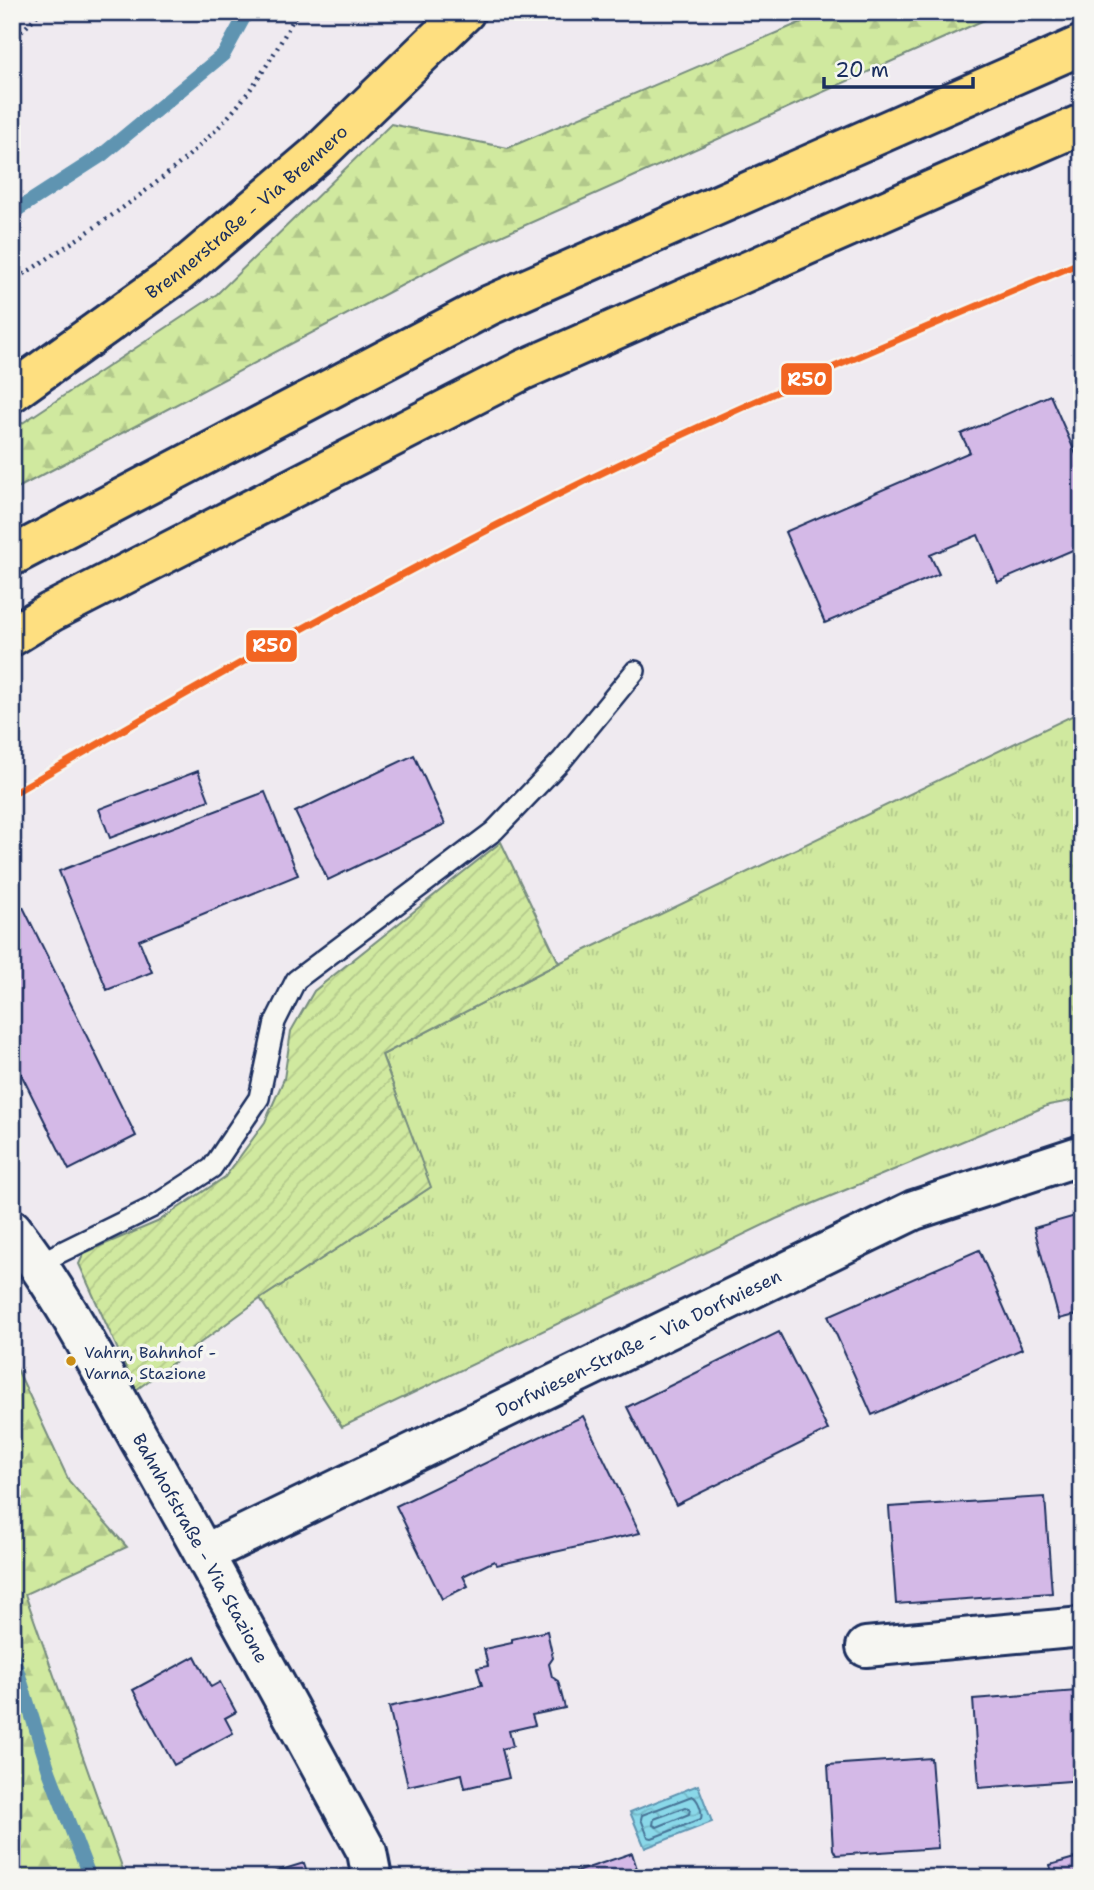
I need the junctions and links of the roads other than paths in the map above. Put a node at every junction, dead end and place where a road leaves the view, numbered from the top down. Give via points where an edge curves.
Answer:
1 (465, 12) edge
2 (1082, 45) edge
3 (1082, 124) edge
4 (12, 392) edge
5 (12, 556) edge
6 (12, 636) edge
7 (635, 671) dead end
8 (1082, 1154) edge
9 (12, 1229) edge
10 (39, 1263) junction
11 (204, 1554) junction
12 (1082, 1627) edge
13 (866, 1647) dead end
14 (372, 1878) edge

1 - 4 main road, Brennerstraße - Via Brennero via 319,153 177,274
2 - 5 main road via 490,305
3 - 6 main road via 523,370
7 - 10 lane via 562,760 494,831 296,980 275,1022 258,1098 212,1168 151,1208
8 - 11 street, Dorfwiesen-Straße - Via Dorfwiesen via 914,1210
9 - 10 street, Bahnhofstraße - Via Stazione
10 - 11 street, Bahnhofstraße - Via Stazione
11 - 14 street, Bahnhofstraße - Via Stazione via 367,1852
12 - 13 street

